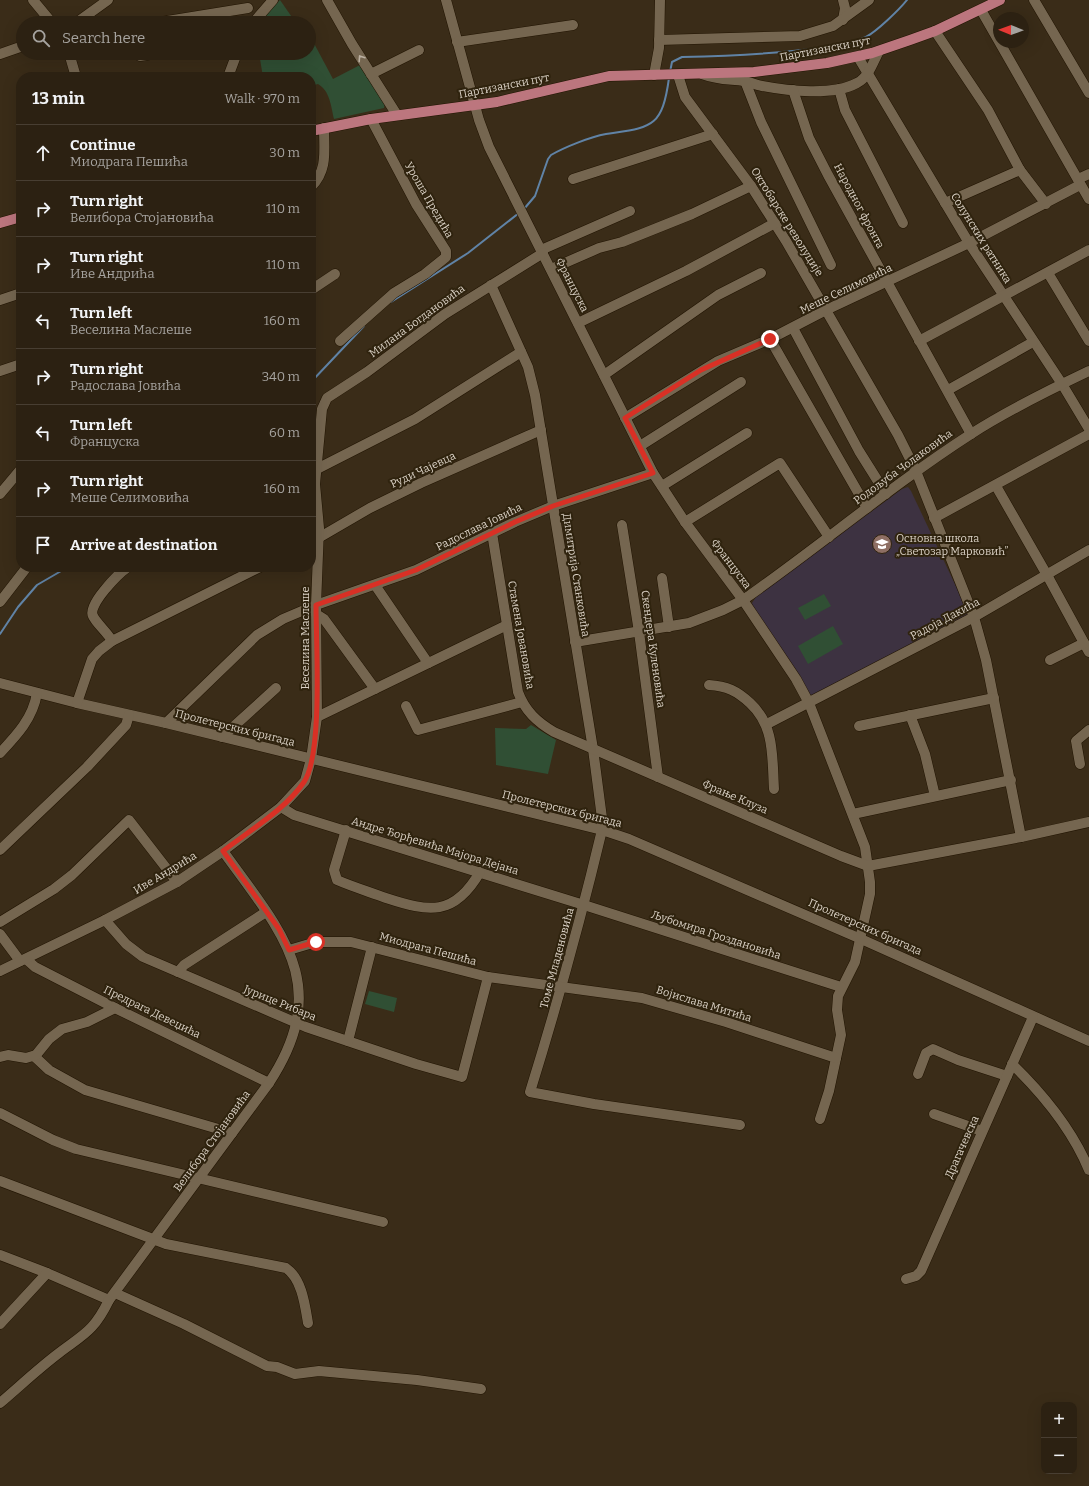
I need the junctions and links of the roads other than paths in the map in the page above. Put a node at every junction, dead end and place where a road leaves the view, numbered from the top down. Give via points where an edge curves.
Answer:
1 (33, 0) edge
2 (108, 0) edge
3 (274, 0) edge
4 (327, 0) edge
5 (446, 0) edge
6 (660, 0) edge
7 (843, 0) edge
8 (869, 0) edge
9 (1000, 0) edge
10 (1034, 0) edge
11 (247, 4) edge
12 (981, 10) junction
13 (46, 16) edge
14 (86, 16) edge
15 (188, 16) edge
16 (251, 16) edge
17 (259, 16) edge
18 (843, 20) junction
19 (573, 25) dead end
20 (935, 31) junction
21 (659, 40) junction
22 (457, 42) junction
23 (16, 48) edge
24 (419, 50) dead end
25 (880, 51) junction
26 (0, 54) edge
27 (858, 57) junction
28 (71, 60) edge
29 (234, 60) edge
30 (75, 72) edge
31 (230, 72) edge
32 (371, 74) junction
33 (702, 74) junction
34 (868, 74) junction
35 (656, 75) junction
36 (675, 75) junction
37 (745, 82) junction
38 (839, 89) junction
39 (793, 90) junction
40 (1089, 93) edge
41 (475, 106) junction
42 (396, 115) junction
43 (371, 119) junction
44 (324, 128) junction
45 (316, 130) edge
46 (714, 134) junction
47 (1020, 170) junction
48 (1089, 174) edge
49 (573, 179) dead end
50 (316, 181) edge
51 (1079, 182) junction
52 (751, 186) junction
53 (1089, 199) edge
54 (945, 203) junction
55 (1046, 204) junction
56 (630, 211) dead end
57 (16, 218) edge
58 (0, 223) edge
59 (775, 223) junction
60 (903, 224) dead end
61 (969, 244) junction
62 (1089, 250) edge
63 (542, 251) junction
64 (831, 266) dead end
65 (551, 269) junction
66 (1048, 272) junction
67 (761, 273) dead end
68 (335, 274) dead end
69 (887, 283) junction
70 (491, 285) junction
71 (316, 287) edge
72 (16, 295) edge
73 (1004, 297) junction
74 (0, 300) edge
75 (826, 310) junction
76 (578, 323) junction
77 (793, 328) junction
78 (770, 339) junction
79 (340, 341) dead end
80 (919, 341) junction
81 (1089, 341) edge
82 (1033, 342) junction
83 (522, 352) junction
84 (16, 366) edge
85 (0, 371) edge
86 (1089, 371) edge
87 (604, 375) junction
88 (741, 382) dead end
89 (1062, 384) junction
90 (948, 390) junction
91 (327, 398) joint
92 (625, 418) junction
93 (1089, 428) edge
94 (541, 430) junction
95 (746, 433) dead end
96 (971, 434) junction
97 (1089, 434) edge
98 (640, 446) junction
99 (316, 455) edge
100 (316, 470) edge
101 (916, 471) junction
102 (653, 473) junction
103 (16, 475) edge
104 (662, 486) junction
105 (996, 486) junction
106 (0, 494) edge
107 (316, 494) edge
108 (886, 494) junction
109 (553, 506) junction
110 (867, 508) junction
111 (934, 518) junction
112 (685, 522) junction
113 (622, 525) dead end
114 (316, 527) edge
115 (492, 533) junction
116 (828, 537) junction
117 (316, 539) edge
118 (1089, 550) edge
119 (23, 572) edge
120 (122, 572) edge
121 (250, 572) edge
122 (315, 572) edge
123 (1047, 575) junction
124 (662, 578) dead end
125 (375, 585) junction
126 (743, 600) junction
127 (0, 602) edge
128 (316, 609) junction
129 (974, 617) junction
130 (507, 625) junction
131 (669, 627) junction
132 (639, 632) junction
133 (112, 641) junction
134 (575, 642) junction
135 (1084, 643) junction
136 (1089, 652) edge
137 (1050, 660) dead end
138 (428, 663) junction
139 (0, 683) edge
140 (709, 685) dead end
141 (276, 688) dead end
142 (375, 689) junction
143 (37, 693) junction
144 (994, 698) junction
145 (522, 702) junction
146 (77, 703) junction
147 (809, 703) junction
148 (406, 706) dead end
149 (129, 715) junction
150 (910, 715) junction
151 (317, 717) junction
152 (166, 723) junction
153 (767, 724) junction
154 (859, 726) dead end
155 (1089, 730) edge
156 (222, 737) junction
157 (593, 749) junction
158 (0, 753) edge
159 (312, 759) junction
160 (1080, 764) dead end
161 (658, 777) junction
162 (1011, 780) junction
163 (774, 789) dead end
164 (935, 796) junction
165 (281, 807) junction
166 (853, 814) junction
167 (1089, 822) edge
168 (346, 830) junction
169 (602, 830) junction
170 (1021, 837) junction
171 (0, 850) edge
172 (223, 851) junction
173 (868, 866) junction
174 (480, 872) junction
175 (177, 882) junction
176 (584, 905) junction
177 (266, 912) junction
178 (105, 920) junction
179 (0, 922) edge
180 (0, 934) edge
181 (861, 939) junction
182 (372, 947) junction
183 (289, 950) junction
184 (23, 960) junction
185 (0, 971) edge
186 (178, 972) junction
187 (488, 977) junction
188 (562, 987) junction
189 (841, 987) junction
190 (114, 1008) junction
191 (1033, 1017) junction
192 (297, 1024) junction
193 (348, 1041) junction
194 (1089, 1041) edge
195 (34, 1056) junction
196 (0, 1057) edge
197 (836, 1058) junction
198 (1012, 1064) junction
199 (918, 1074) dead end
200 (1007, 1076) junction
201 (269, 1083) junction
202 (0, 1113) edge
203 (934, 1114) dead end
204 (820, 1119) dead end
205 (740, 1124) dead end
206 (982, 1131) junction
207 (232, 1133) junction
208 (1089, 1170) edge
209 (199, 1178) junction
210 (0, 1181) edge
211 (383, 1222) dead end
212 (154, 1239) junction
213 (0, 1255) edge
214 (47, 1273) junction
215 (906, 1279) dead end
216 (112, 1297) junction
217 (308, 1323) dead end
218 (0, 1324) edge
219 (481, 1389) dead end
220 (0, 1403) edge

1 - 13 street
2 - 14 street
3 - 17 street
32 -> 4 street
5 - 22 street
6 - 21 street
7 - 18 street
8 - 18 street
9 - 12 main road, Партизански пут
10 - 40 street
11 - 15 street
11 - 16 street
12 - 20 main road, Партизански пут
12 - 51 street
18 - 21 street via 821,31 800,36
19 - 22 street
20 - 25 main road, Партизански пут
20 - 47 street via 988,110
21 - 35 street
22 - 41 street
23 - 26 street
24 - 32 street
25 - 27 main road, Партизански пут
25 - 34 street, Партизански пут
27 - 33 main road, Партизански пут via 782,70
27 - 34 street, Солунских ратника
28 - 30 street
29 - 31 street
32 - 42 street
33 - 36 main road, Партизански пут
33 - 37 street, Партизански пут via 716,80
34 - 38 street, Партизански пут via 857,83
34 - 54 street, Солунских ратника
35 - 36 main road, Партизански пут
35 - 41 main road, Партизански пут via 594,78
36 - 46 street, Октобарске револуције via 685,97
37 - 39 street, Партизански пут
37 - 64 street via 761,122
38 - 39 street, Партизански пут
38 - 60 street via 845,110
39 - 69 street, Народног фронта via 809,138
41 - 42 main road, Партизански пут
41 - 63 street, Француска via 483,135
42 - 43 main road, Партизански пут
43 - 44 main road, Партизански пут
43 - 79 street, Уроша Предића via 416,204 446,251 446,258 394,293
44 - 45 main road, Партизански пут
44 - 50 street via 323,169
46 - 49 street
46 - 52 street, Октобарске револуције
47 - 54 street
47 - 55 street
48 - 51 street, Меше Селимовића
51 - 53 street
51 - 55 street, Меше Селимовића
52 - 59 street, Октобарске револуције
52 - 65 street via 699,211 622,242 598,248
54 - 61 street, Солунских ратника
55 - 61 street, Меше Селимовића
56 - 63 street, Милана Богдановића
57 - 58 main road
59 - 75 street, Октобарске револуције
59 - 76 street via 686,271
61 - 69 street, Меше Селимовића
61 - 73 street, Солунских ратника
62 - 66 street
63 - 65 street, Француска
63 - 70 street, Милана Богдановића
65 - 76 street, Француска
66 - 73 street
66 - 81 street
67 - 87 street via 718,295
68 - 71 street
69 - 75 street, Меше Селимовића
69 - 80 street, Народног фронта
70 - 83 street, Димитрија Станковића
70 - 91 street, Милана Богдановића via 445,314 355,381
72 - 74 street
73 - 80 street
73 - 82 street, Солунских ратника
75 - 77 street, Меше Селимовића
75 - 101 street, Октобарске револуције
76 - 87 street, Француска
77 - 78 street, Меше Селимовића
77 - 108 street via 859,452
78 - 92 street, Меше Селимовића via 701,370
78 - 110 street
80 - 90 street, Народног фронта
82 - 89 street, Солунских ратника
82 - 90 street
83 - 94 street, Димитрија Станковића via 528,367
83 - 100 street via 415,419
84 - 85 street
86 - 89 street, Родољуба Чолаковића
87 - 92 street, Француска
88 - 98 street
89 - 93 street, Солунских ратника
89 - 96 street, Родољуба Чолаковића
90 - 96 street, Народног фронта
91 - 99 street, Веселина Маслеше via 322,408
92 - 98 street, Француска
94 - 109 street, Димитрија Станковића
94 - 117 street, Руди Чајевца via 421,483
95 - 104 street
96 - 101 street, Родољуба Чолаковића
97 - 105 street
98 - 102 street, Француска
101 - 108 street, Родољуба Чолаковића
101 - 111 street, Октобарске револуције
102 - 104 street, Француска
102 - 109 street, Радослава Јовића
103 - 106 street
104 - 112 street, Француска
105 - 111 street
105 - 123 street
107 - 114 street, Веселина Маслеше
108 - 110 street, Родољуба Чолаковића
109 - 115 street, Радослава Јовића
109 - 134 street, Димитрија Станковића
110 - 116 street, Родољуба Чолаковића
111 - 129 street, Октобарске револуције
112 - 116 street via 780,463
112 - 126 street, Француска
113 - 132 street, Скендера Куленовића
115 - 125 street, Радослава Јовића via 416,570
115 - 130 street, Стамена Јовановића
116 - 126 street, Родољуба Чолаковића
118 - 123 street, Радоја Дакића
119 - 127 street
120 - 133 street via 111,582 92,612
121 - 133 street
122 - 128 street, Веселина Маслеше
123 - 129 street, Радоја Дакића
123 - 135 street
124 - 131 street
125 - 128 street, Радослава Јовића
125 - 138 street
126 - 131 street, Родољуба Чолаковића via 704,618
126 - 147 street, Француска
128 - 142 street
128 - 151 street, Веселина Маслеше
128 - 152 street, Радослава Јовића via 283,619 257,635
129 - 144 street
129 - 147 street, Радоја Дакића
130 - 138 street
130 - 145 street, Стамена Јовановића via 518,692
131 - 132 street, Родољуба Чолаковића
132 - 134 street, Родољуба Чолаковића
132 - 161 street, Скендера Куленовића
133 - 146 street via 92,659
134 - 157 street, Димитрија Станковића
135 - 136 street
135 - 137 street
138 - 142 street
139 - 143 street, Пролетерских бригада
140 - 153 street via 723,686 738,692 756,708
141 - 156 street
142 - 151 street
143 - 146 street, Пролетерских бригада
143 - 158 street via 31,715
144 - 150 street
144 - 162 street
145 - 148 street via 418,730
145 - 157 street, Стамена Јовановића via 542,725
146 - 149 street, Пролетерских бригада
147 - 153 street, Радоја Дакића
147 - 166 street, Француска
149 - 152 street, Пролетерских бригада
149 - 171 street via 126,725 87,767
150 - 154 street
150 - 164 street via 925,754
151 - 159 street, Веселина Маслеше
152 - 156 street, Пролетерских бригада
153 - 163 street via 772,751
155 - 160 street via 1076,741
156 - 159 street, Пролетерских бригада
157 - 161 street, Фрање Клуза
157 - 169 street, Димитрија Станковића
159 - 165 street, Иве Андрића via 305,781
159 - 169 street, Пролетерских бригада
161 - 173 street, Фрање Клуза
162 - 164 street
162 - 170 street
164 - 166 street
165 - 168 street, Андре Ђорђевића Мајора Дејана via 294,815
165 - 172 street, Иве Андрића
166 - 173 street, Француска via 865,847
167 - 170 street
168 - 174 street, Андре Ђорђевића Мајора Дејана
168 - 174 street via 334,870 337,880 410,906 433,908 451,904 470,888
169 - 176 street, Томе Младеновића
169 - 181 street, Пролетерских бригада via 636,842
170 - 173 street
172 - 175 street, Иве Андрића
172 - 177 street, Велибора Стојановића
173 - 181 street, Француска via 870,894
174 - 176 street, Андре Ђорђевића Мајора Дејана
175 - 178 street, Иве Андрића
175 - 179 street via 129,820 72,875
176 - 188 street, Томе Младеновића
176 - 189 street, Љубомира Гроздановића
177 - 183 street, Велибора Стојановића via 279,929
177 - 186 street via 184,965
178 - 184 street, Иве Андрића
178 - 186 street, Јурице Рибара via 120,939 137,953
180 - 184 street, Предрага Девеџића
181 - 189 street, Француска via 852,971
181 - 191 street, Пролетерских бригада
182 - 183 street, Миодрага Пешића via 351,942 328,941
182 - 187 street, Миодрага Пешића
182 - 193 street
183 - 192 street, Велибора Стојановића via 297,980
184 - 185 street, Иве Андрића
184 - 190 street, Предрага Девеџића
186 - 192 street, Јурице Рибара
187 - 188 street, Миодрага Пешића
187 - 193 street, Јурице Рибара via 462,1077
188 - 197 street, Војислава Митића via 642,998
188 - 205 street, Томе Младеновића via 530,1092 594,1104
189 - 197 street via 837,1010 841,1035
190 - 195 street via 87,1022 62,1029
190 - 201 street, Предрага Девеџића
191 - 194 street, Пролетерских бригада
191 - 198 street, Драгачевска
192 - 193 street, Јурице Рибара
192 - 201 street, Велибора Стојановића via 290,1048
195 - 196 street
195 - 207 street via 49,1070 85,1090
197 - 204 street
198 - 200 street, Драгачевска
198 - 208 street via 1042,1095 1064,1123 1078,1145
199 - 200 street via 926,1053 933,1049
200 - 206 street, Драгачевска
201 - 207 street, Велибора Стојановића
202 - 209 street via 76,1149
203 - 206 street
206 - 215 street, Драгачевска via 921,1271 916,1276
207 - 209 street, Велибора Стојановића
209 - 211 street
209 - 212 street, Велибора Стојановића
210 - 212 street
212 - 216 street, Велибора Стојановића
212 - 217 street via 166,1244 286,1268 298,1284
213 - 214 street
214 - 216 street
214 - 218 street
216 - 219 street via 184,1324 261,1363 294,1374 324,1372 417,1380
216 - 220 street, Велибора Стојановића via 92,1328

